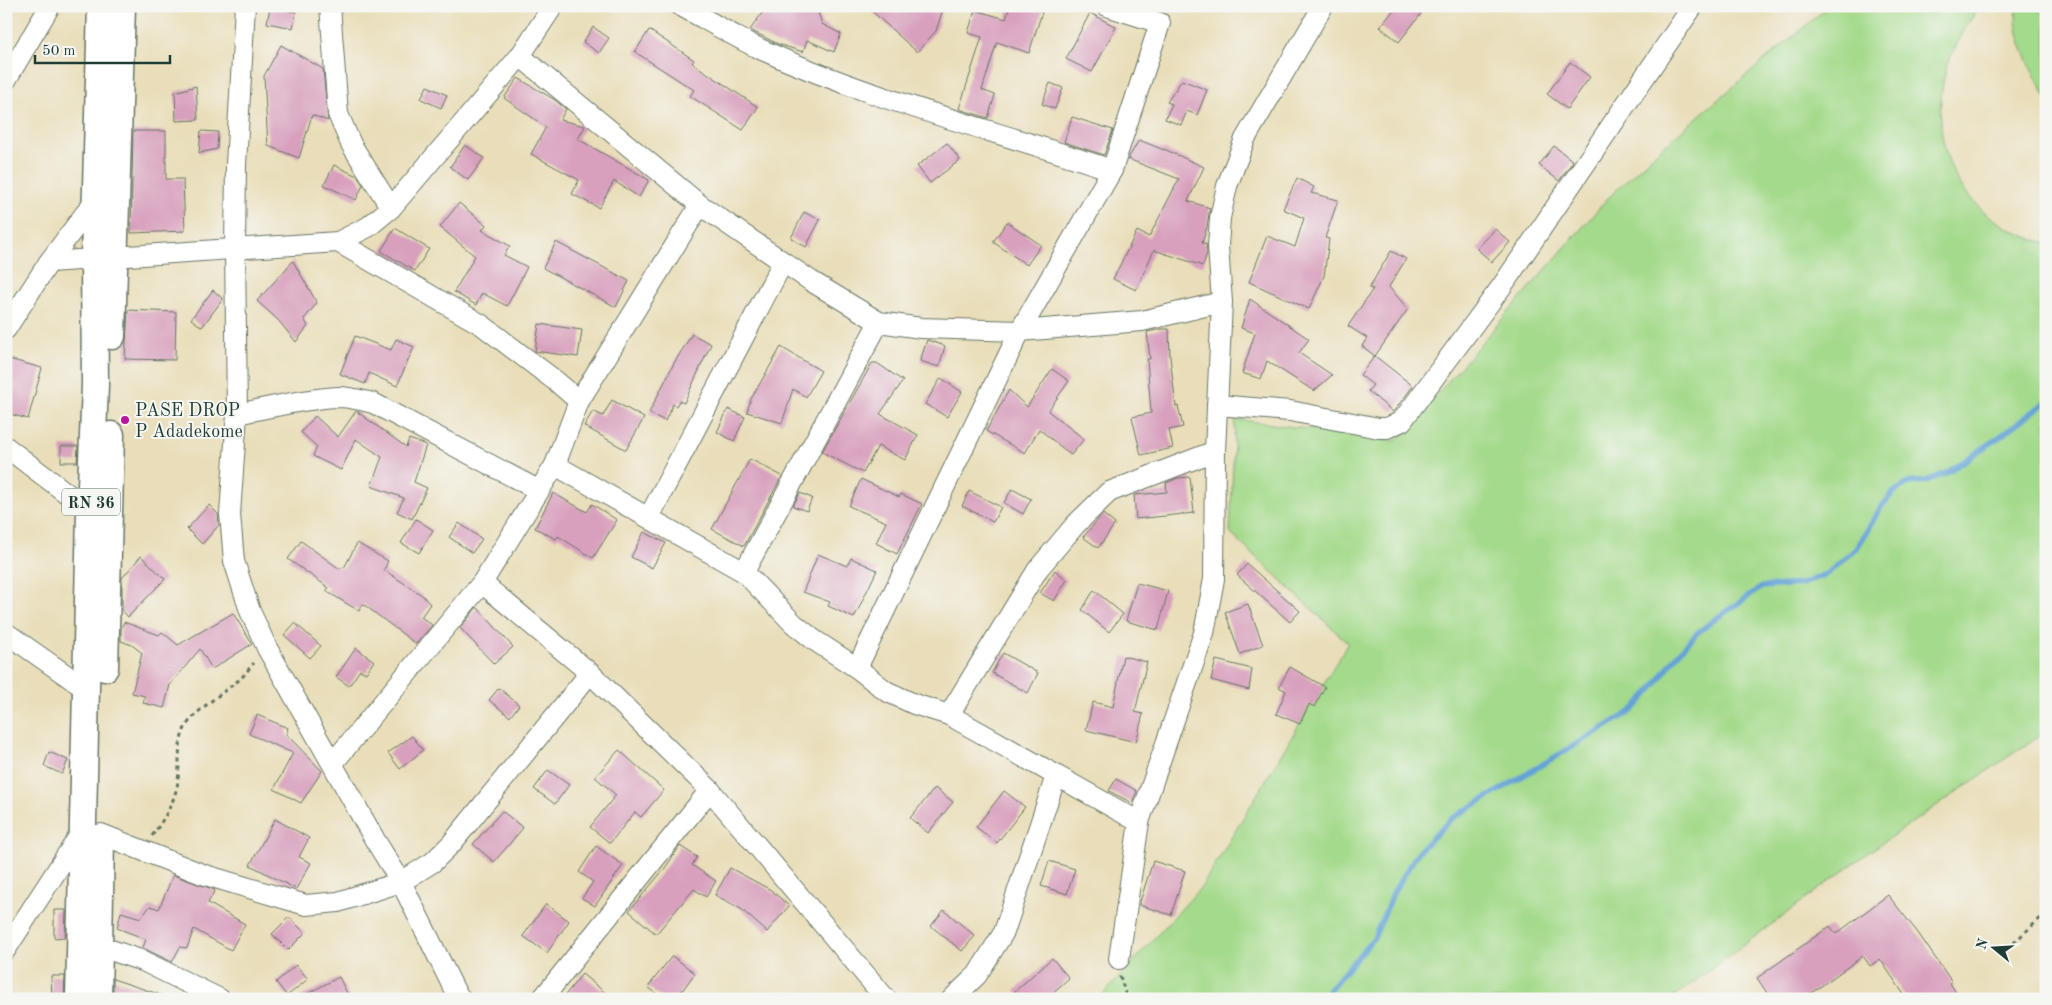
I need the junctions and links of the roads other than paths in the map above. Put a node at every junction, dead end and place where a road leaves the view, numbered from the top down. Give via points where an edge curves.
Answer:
1 (50, 6) edge
2 (101, 6) edge
3 (122, 6) edge
4 (245, 6) edge
5 (330, 6) edge
6 (553, 6) edge
7 (681, 6) edge
8 (1107, 6) edge
9 (1323, 6) edge
10 (1693, 6) edge
11 (520, 56) junction
12 (6, 80) edge
13 (1112, 170) junction
14 (96, 199) junction
15 (700, 205) junction
16 (392, 208) junction
17 (338, 242) junction
18 (235, 249) junction
19 (103, 258) junction
20 (49, 262) junction
21 (783, 262) junction
22 (1222, 302) junction
23 (879, 322) junction
24 (6, 329) edge
25 (1020, 331) junction
26 (579, 401) junction
27 (1217, 404) junction
28 (237, 414) junction
29 (6, 447) edge
30 (1216, 451) junction
31 (555, 465) junction
32 (538, 490) junction
33 (90, 511) junction
34 (649, 517) junction
35 (744, 572) junction
36 (482, 583) junction
37 (6, 633) edge
38 (857, 668) junction
39 (590, 673) junction
40 (86, 689) junction
41 (949, 715) junction
42 (333, 763) junction
43 (1056, 776) junction
44 (710, 790) junction
45 (1139, 822) junction
46 (92, 832) junction
47 (401, 882) junction
48 (99, 946) junction
49 (6, 949) edge
50 (1119, 958) dead end
51 (456, 997) edge
52 (79, 999) edge
53 (98, 999) edge
54 (220, 999) edge
55 (542, 999) edge
56 (886, 999) edge
57 (952, 999) edge

1 - 12 street
2 - 14 main road, RN 36
3 - 19 main road, RN 36 via 118,171
4 - 18 street
5 - 16 street via 338,114 351,144
6 - 11 street
7 - 13 street via 758,48 831,77
8 - 13 street via 1160,23
9 - 22 street via 1245,139 1227,186 1218,246
10 - 27 street via 1502,286 1402,421 1379,428 1290,412
11 - 15 street
11 - 16 street
13 - 25 street
14 - 19 main road, RN 36
14 - 20 street
15 - 21 street
15 - 26 street
16 - 17 street via 368,227
17 - 18 street
17 - 26 street via 482,325
18 - 19 street
18 - 28 street
19 - 20 street
19 - 33 main road, RN 36
19 - 46 main road, RN 36 via 110,526
20 - 24 street
21 - 23 street
21 - 34 street
22 - 25 street via 1142,320
22 - 27 street
23 - 25 street via 921,328
23 - 35 street
25 - 38 street
26 - 31 street
27 - 30 street
28 - 32 street via 328,398 373,403
28 - 42 street via 230,514 234,561 267,648
29 - 33 street
30 - 41 street via 1110,492 1076,524 1038,569
30 - 45 street via 1214,579 1204,633
31 - 32 street
31 - 34 street
32 - 36 street
33 - 40 main road, RN 36
34 - 35 street
35 - 38 street via 793,623
36 - 39 street
36 - 42 street
37 - 40 street
38 - 41 street via 886,691
39 - 44 street
39 - 47 street via 452,843 433,862
40 - 46 main road, RN 36
41 - 43 street
42 - 47 street
43 - 45 street
43 - 57 street via 1004,932 977,975
44 - 55 street
44 - 56 street
45 - 50 street
46 - 47 street via 202,874 306,904 338,902
46 - 48 main road, RN 36
46 - 49 street
46 - 52 main road, RN 36
47 - 51 street
48 - 53 main road, RN 36
48 - 54 street via 144,961

